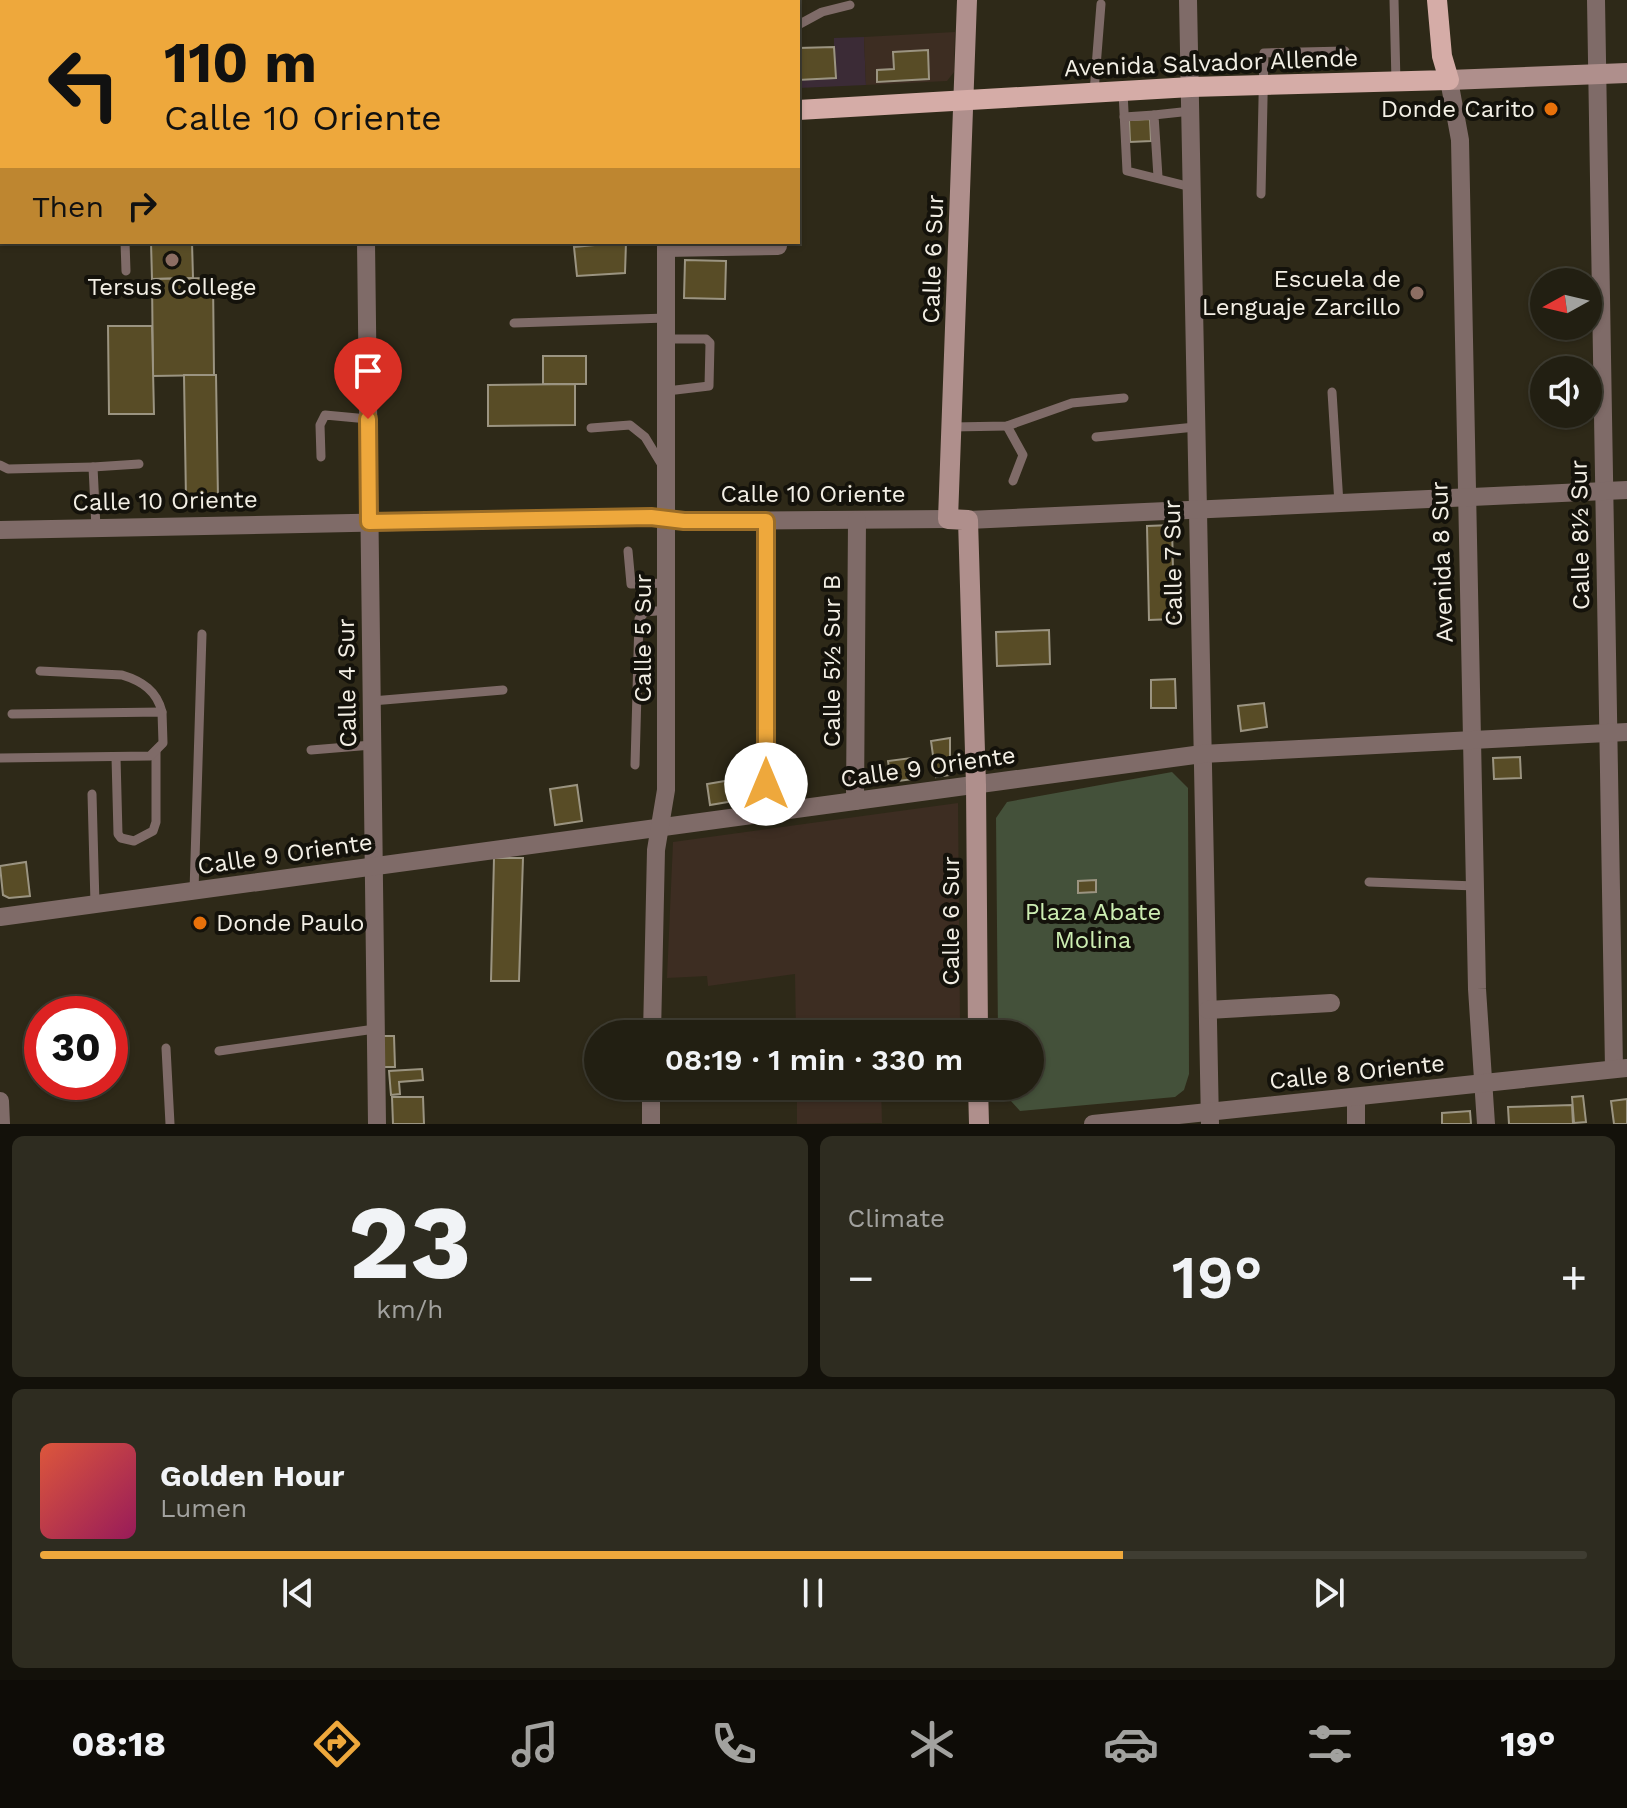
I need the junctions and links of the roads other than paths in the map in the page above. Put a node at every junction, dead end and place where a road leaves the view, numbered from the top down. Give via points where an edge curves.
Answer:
1 (967, 0) edge
2 (1188, 0) edge
3 (1394, 0) edge
4 (1437, 0) edge
5 (1596, 0) edge
6 (1101, 4) dead end
7 (850, 5) dead end
8 (800, 24) edge
9 (1345, 51) dead end
10 (1627, 73) edge
11 (1596, 74) junction
12 (1449, 80) junction
13 (1396, 82) junction
14 (1262, 85) junction
15 (1191, 87) junction
16 (1123, 92) junction
17 (1094, 93) junction
18 (966, 101) junction
19 (800, 110) edge
20 (1191, 111) junction
21 (1154, 115) junction
22 (1124, 117) junction
23 (1158, 177) junction
24 (1191, 187) junction
25 (1261, 194) dead end
26 (125, 244) edge
27 (366, 244) edge
28 (666, 245) edge
29 (778, 246) dead end
30 (126, 271) dead end
31 (667, 318) junction
32 (514, 323) dead end
33 (667, 339) junction
34 (667, 391) junction
35 (1332, 392) dead end
36 (1124, 398) dead end
37 (368, 419) junction
38 (1007, 426) junction
39 (952, 427) junction
40 (1195, 427) junction
41 (591, 428) dead end
42 (1096, 437) dead end
43 (321, 457) dead end
44 (139, 464) dead end
45 (0, 465) edge
46 (93, 467) junction
47 (668, 475) junction
48 (1013, 481) dead end
49 (1627, 490) edge
50 (1603, 491) junction
51 (1465, 498) junction
52 (1339, 504) junction
53 (1196, 511) junction
54 (668, 519) junction
55 (857, 520) junction
56 (958, 520) junction
57 (766, 521) junction
58 (369, 522) junction
59 (96, 528) junction
60 (0, 530) edge
61 (628, 551) dead end
62 (668, 583) junction
63 (668, 610) junction
64 (202, 634) dead end
65 (40, 671) dead end
66 (503, 690) dead end
67 (372, 701) junction
68 (162, 712) junction
69 (12, 714) dead end
70 (1618, 732) edge
71 (1473, 739) junction
72 (372, 745) junction
73 (311, 750) dead end
74 (156, 751) junction
75 (1202, 754) junction
76 (116, 757) junction
77 (0, 758) edge
78 (635, 765) dead end
79 (976, 785) junction
80 (92, 794) dead end
81 (855, 801) junction
82 (766, 813) junction
83 (662, 825) junction
84 (373, 867) junction
85 (1369, 882) dead end
86 (1475, 886) junction
87 (194, 891) junction
88 (95, 904) junction
89 (0, 917) edge
90 (1331, 1003) dead end
91 (1208, 1010) junction
92 (652, 1020) edge
93 (978, 1020) edge
94 (375, 1029) junction
95 (166, 1048) dead end
96 (219, 1051) dead end
97 (1621, 1068) edge
98 (1483, 1083) junction
99 (1356, 1097) junction
100 (651, 1100) edge
101 (978, 1100) edge
102 (0, 1101) edge
103 (1210, 1117) edge
104 (1, 1124) edge
105 (170, 1124) edge
106 (377, 1124) edge
107 (651, 1124) edge
108 (979, 1124) edge
109 (1093, 1124) edge
110 (1356, 1124) edge
111 (1486, 1124) edge

1 - 18 street, Calle 6 Sur
2 - 15 street, Calle 7 Sur
3 - 13 lane
4 - 12 main road, Avenida 8 Sur
5 - 11 street, Calle 8½ Sur
6 - 17 lane
7 - 8 lane
9 - 14 lane via 1264,53
10 - 11 street, Avenida Salvador Allende
11 - 12 street, Avenida Salvador Allende
11 - 50 street, Calle 8½ Sur
12 - 13 main road, Avenida Salvador Allende
12 - 51 street, Avenida 8 Sur via 1460,140
13 - 14 main road, Avenida Salvador Allende
14 - 15 main road, Avenida Salvador Allende
14 - 25 lane
15 - 16 main road, Avenida Salvador Allende
15 - 20 street, Calle 7 Sur
16 - 17 main road, Avenida Salvador Allende
16 - 22 lane
17 - 18 main road, Avenida Salvador Allende
18 - 19 main road, Avenida Salvador Allende
18 - 39 street, Calle 6 Sur
20 - 21 lane
20 - 24 street, Calle 7 Sur
21 - 22 lane
21 - 23 lane
22 - 23 lane via 1127,171
23 - 24 lane
24 - 40 street, Calle 7 Sur
26 - 30 lane
27 - 37 street, Calle 4 Sur
28 - 29 street
28 - 31 street, Calle 5 Sur
31 - 32 lane
31 - 33 street, Calle 5 Sur
33 - 34 street, Calle 5 Sur
33 - 34 lane via 710,343 709,386
34 - 47 street, Calle 5 Sur
35 - 52 lane
36 - 38 lane via 1072,403
37 - 43 lane via 325,415 320,425
37 - 58 street, Calle 4 Sur
38 - 39 lane
38 - 48 lane via 1023,455
39 - 56 street, Calle 6 Sur
40 - 42 lane
40 - 53 street, Calle 7 Sur
41 - 47 lane via 630,425 645,437
44 - 46 lane
45 - 46 lane
46 - 59 lane
47 - 54 street, Calle 5 Sur
49 - 50 street, Calle 10 Oriente
50 - 51 street, Calle 10 Oriente
50 - 70 street, Calle 8½ Sur
51 - 52 street, Calle 10 Oriente
51 - 71 street, Avenida 8 Sur
52 - 53 street, Calle 10 Oriente
53 - 56 street, Calle 10 Oriente
53 - 75 street, Calle 7 Sur
54 - 57 street, Calle 10 Oriente
54 - 58 street, Calle 10 Oriente
54 - 62 street, Calle 5 Sur
55 - 56 street, Calle 10 Oriente
55 - 57 street, Calle 10 Oriente
55 - 81 street, Calle 5½ Sur B
56 - 79 street, Calle 6 Sur
57 - 82 street
58 - 59 street, Calle 10 Oriente
58 - 67 street, Calle 4 Sur
59 - 60 street, Calle 10 Oriente
61 - 62 lane via 631,584
62 - 63 street, Calle 5 Sur
63 - 78 lane via 645,612 639,619
63 - 83 street, Calle 5 Sur
64 - 87 lane
65 - 68 lane via 135,679 153,693
66 - 67 lane
67 - 72 street, Calle 4 Sur
68 - 69 lane
68 - 74 lane via 163,743
70 - 71 street, Calle 9 Oriente
70 - 97 street, Calle 8½ Sur
71 - 75 street, Calle 9 Oriente
71 - 86 street, Avenida 8 Sur
72 - 73 lane
72 - 84 street, Calle 4 Sur
74 - 76 lane via 150,756
74 - 76 lane via 156,822 150,834 134,841 118,834
75 - 79 street, Calle 9 Oriente
75 - 91 street, Calle 7 Sur
76 - 77 lane
79 - 81 street, Calle 9 Oriente
79 - 93 street, Calle 6 Sur
80 - 88 lane
81 - 82 street, Calle 9 Oriente
82 - 83 street, Calle 9 Oriente
83 - 84 street, Calle 9 Oriente
83 - 92 street, Calle 5 Sur via 656,850
84 - 87 street, Calle 9 Oriente
84 - 94 street, Calle 4 Sur
85 - 86 lane
86 - 98 street, Avenida 8 Sur
87 - 88 street, Calle 9 Oriente
88 - 89 street, Calle 9 Oriente
90 - 91 street
91 - 103 street, Calle 7 Sur
94 - 96 lane
94 - 106 street, Calle 4 Sur
95 - 105 lane
97 - 98 street, Calle 8 Oriente
98 - 99 street, Calle 8 Oriente
98 - 111 street, Avenida 8 Sur
99 - 103 street, Calle 8 Oriente
99 - 110 street
100 - 107 street
101 - 108 street
102 - 104 street
103 - 109 street, Calle 8 Oriente

